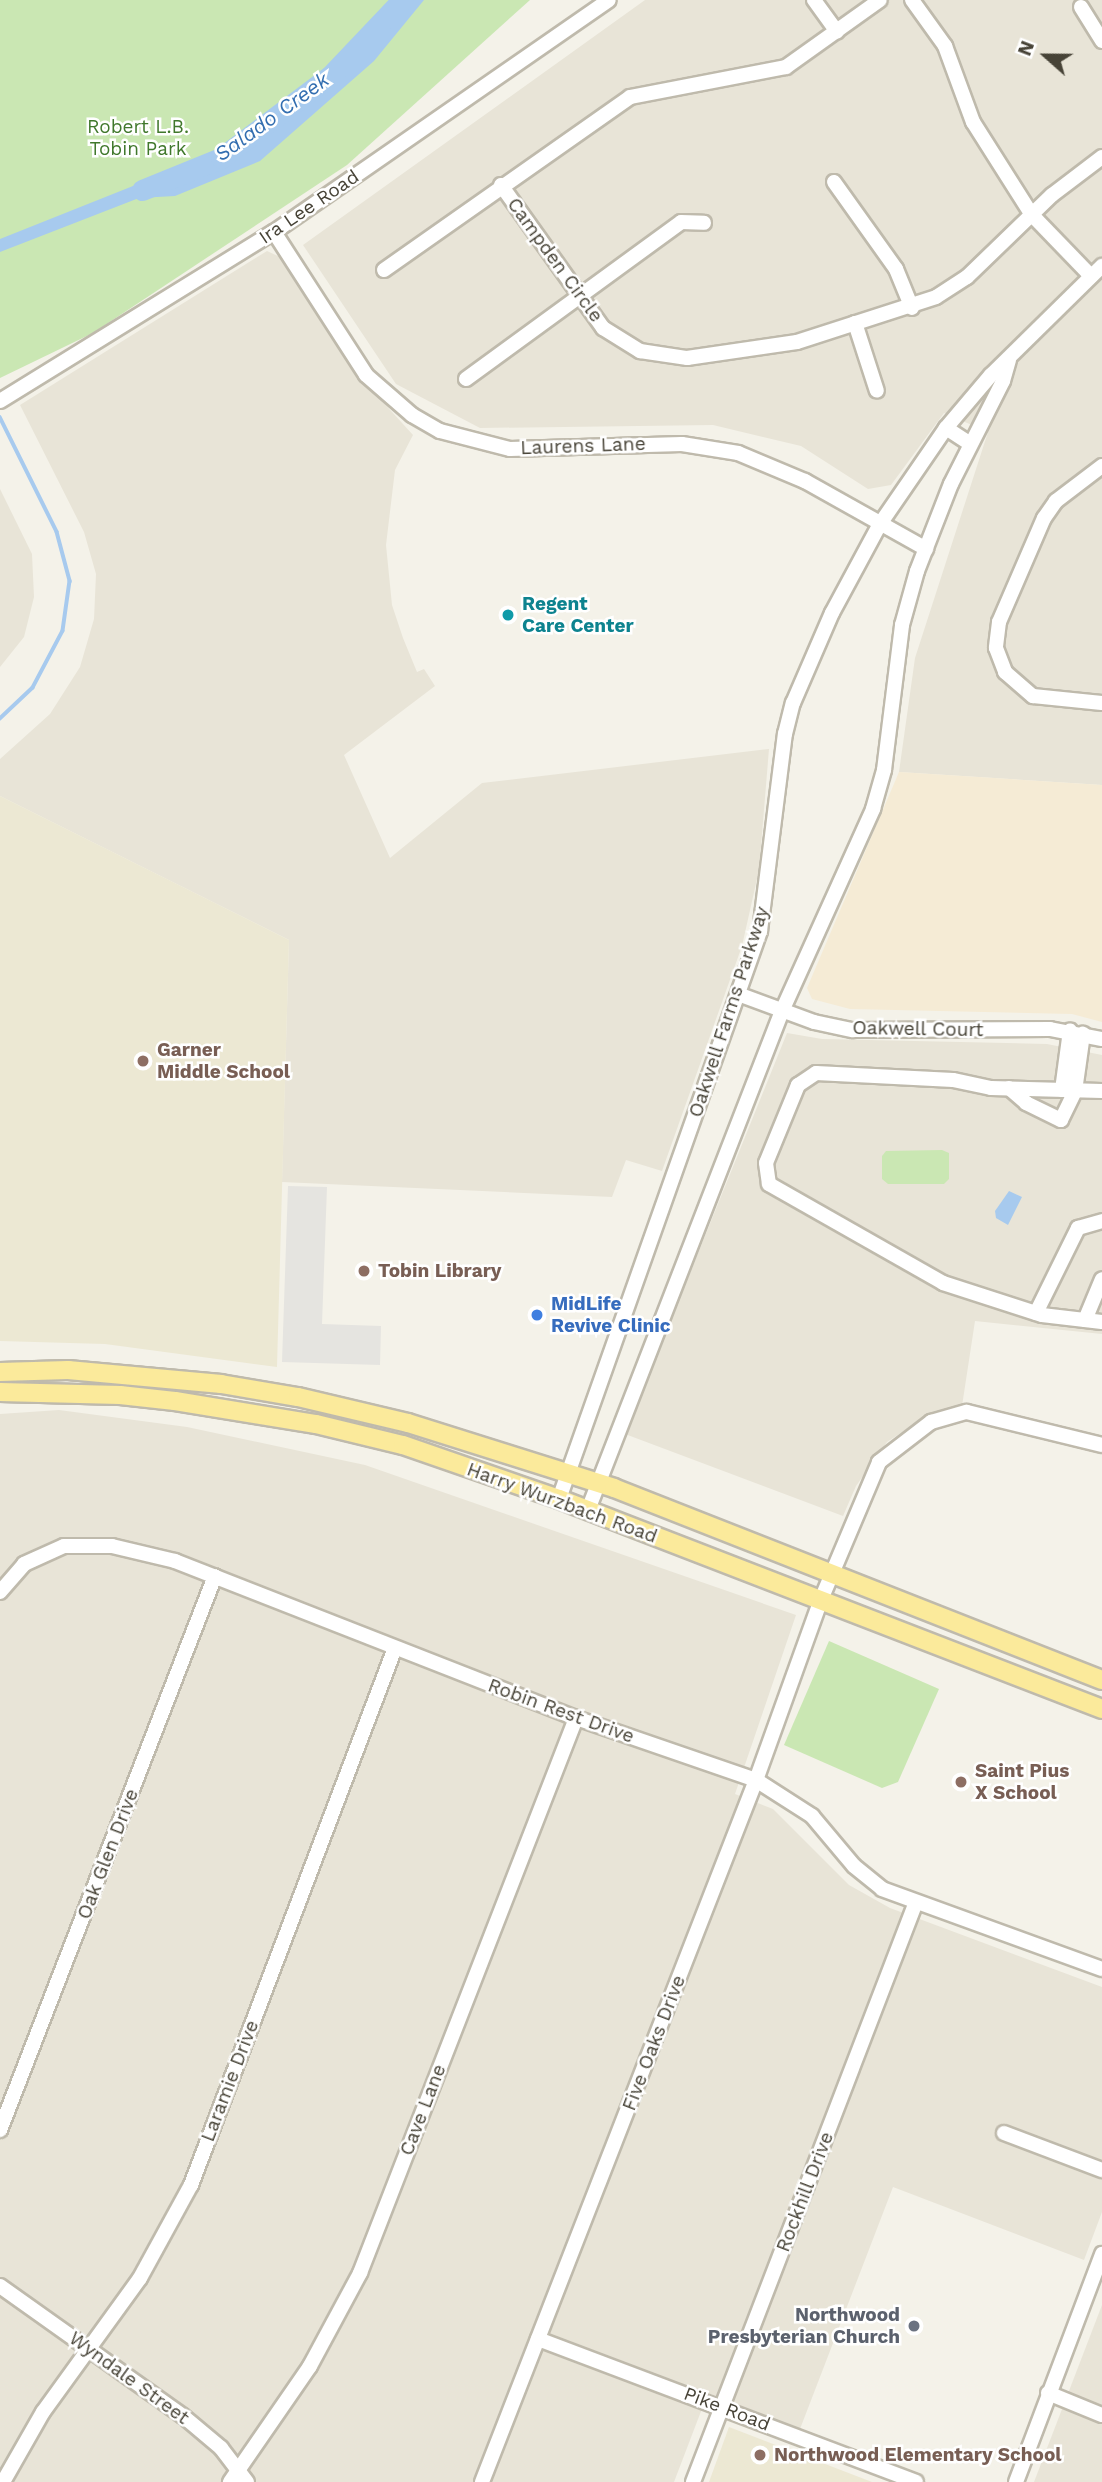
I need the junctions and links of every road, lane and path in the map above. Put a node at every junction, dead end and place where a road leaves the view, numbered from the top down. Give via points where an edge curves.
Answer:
1 (609, 0) edge
2 (814, 0) edge
3 (880, 0) edge
4 (912, 0) edge
5 (1081, 7) dead end
6 (837, 32) junction
7 (1102, 41) edge
8 (1102, 157) edge
9 (834, 182) dead end
10 (501, 185) junction
11 (1032, 215) junction
12 (704, 223) dead end
13 (274, 232) junction
14 (384, 270) dead end
15 (1096, 271) edge
16 (580, 297) junction
17 (912, 308) junction
18 (855, 323) junction
19 (1009, 360) junction
20 (466, 379) dead end
21 (877, 391) dead end
22 (0, 401) edge
23 (946, 428) junction
24 (969, 443) junction
25 (1102, 466) edge
26 (880, 524) junction
27 (926, 549) junction
28 (1102, 704) edge
29 (738, 994) junction
30 (782, 1011) junction
31 (1077, 1032) junction
32 (1102, 1039) edge
33 (1009, 1088) junction
34 (1068, 1090) junction
35 (1102, 1091) edge
36 (1102, 1222) edge
37 (1102, 1279) edge
38 (1035, 1313) junction
39 (1085, 1320) junction
40 (1102, 1322) edge
41 (0, 1372) edge
42 (177, 1381) junction
43 (0, 1392) edge
44 (175, 1401) junction
45 (364, 1412) junction
46 (408, 1423) junction
47 (360, 1434) junction
48 (402, 1445) junction
49 (1102, 1445) edge
50 (570, 1472) junction
51 (598, 1483) junction
52 (559, 1499) junction
53 (588, 1510) junction
54 (832, 1573) junction
55 (215, 1576) junction
56 (0, 1592) edge
57 (820, 1602) junction
58 (395, 1648) junction
59 (1102, 1680) edge
60 (1102, 1709) edge
61 (576, 1718) junction
62 (757, 1780) junction
63 (916, 1902) junction
64 (1102, 1969) edge
65 (0, 2130) edge
66 (1004, 2133) dead end
67 (1102, 2170) edge
68 (1102, 2254) edge
69 (0, 2286) edge
70 (538, 2339) junction
71 (89, 2346) junction
72 (1048, 2393) junction
73 (722, 2407) junction
74 (1102, 2415) edge
75 (238, 2478) edge
76 (3, 2482) edge
77 (482, 2482) edge
78 (693, 2482) edge
79 (916, 2482) edge
80 (1016, 2482) edge

1 - 13 street, Ira Lee Road
2 - 6 street
3 - 6 street, Campden Circle
4 - 11 street via 945,46 973,122
5 - 7 street
6 - 10 street, Campden Circle via 806,56 762,75 629,97
8 - 11 street, Campden Circle
9 - 17 street via 896,269
10 - 14 street
10 - 16 street, Campden Circle
11 - 15 street
11 - 17 street, Campden Circle via 967,277
12 - 16 street via 681,222
13 - 22 street, Ira Lee Road
13 - 26 street, Laurens Lane via 358,366 384,393 440,431 484,444 540,451 654,443 710,447 782,470
15 - 19 street, Oakwell Farms Parkway
16 - 18 street, Campden Circle via 603,328 620,341 670,358 748,351
16 - 20 street
17 - 18 street, Campden Circle
18 - 21 street
19 - 23 street, Oakwell Farms Parkway
19 - 24 street, Oakwell Farms Parkway via 1003,381
23 - 24 street
23 - 26 street, Oakwell Farms Parkway
24 - 27 street, Oakwell Farms Parkway
25 - 28 street via 1056,501 1044,518 999,622 996,648 1004,671 1033,696
26 - 27 street, Laurens Lane
26 - 29 street, Oakwell Farms Parkway via 832,613 793,703 781,757 766,900
27 - 30 street, Oakwell Farms Parkway via 902,625 884,770 873,809
29 - 30 street, Oakwell Court
29 - 50 street, Oakwell Farms Parkway
30 - 31 street, Oakwell Court via 853,1030
30 - 51 street, Oakwell Farms Parkway
31 - 32 street, Oakwell Court
31 - 34 street
33 - 34 street
33 - 34 street via 1026,1103 1060,1120
33 - 38 street via 953,1080 816,1073 798,1085 766,1163 769,1184 943,1283
34 - 35 street
36 - 38 street via 1078,1228
37 - 39 street
38 - 39 street
39 - 40 street
41 - 42 main road, Harry Wurzbach Road via 68,1370
42 - 44 street
42 - 45 main road, Harry Wurzbach Road via 259,1390
43 - 44 main road, Harry Wurzbach Road
44 - 47 main road, Harry Wurzbach Road
45 - 46 main road, Harry Wurzbach Road
45 - 47 street
46 - 48 street
46 - 50 main road, Harry Wurzbach Road
47 - 48 main road, Harry Wurzbach Road
48 - 52 main road, Harry Wurzbach Road
49 - 54 street, Five Oaks Drive via 967,1412 931,1422 879,1462
50 - 51 main road, Harry Wurzbach Road
50 - 52 street, Oakwell Farms Parkway
51 - 53 street, Oakwell Farms Parkway
51 - 54 main road, Harry Wurzbach Road
52 - 53 main road, Harry Wurzbach Road
53 - 57 main road, Harry Wurzbach Road
54 - 57 street, Five Oaks Drive
54 - 59 main road, Harry Wurzbach Road
55 - 56 street, Robin Rest Drive via 150,1553 79,1544 36,1555 12,1574
55 - 58 street, Robin Rest Drive
55 - 65 street, Oak Glen Drive
57 - 60 main road, Harry Wurzbach Road
57 - 62 street, Five Oaks Drive
58 - 61 street, Robin Rest Drive
58 - 71 street, Laramie Drive via 191,2185 139,2278
61 - 62 street, Robin Rest Drive
61 - 75 street, Cave Lane via 359,2273 310,2367
62 - 63 street, Robin Rest Drive via 812,1816 867,1878
62 - 70 street, Five Oaks Drive
63 - 64 street, Robin Rest Drive
63 - 73 street, Rockhill Drive
66 - 67 street
68 - 72 street
69 - 71 street, Wyndale Street
70 - 73 street, Pike Road
70 - 77 street, Five Oaks Drive
71 - 75 street, Wyndale Street via 221,2448
71 - 76 street, Laramie Drive
72 - 74 street
72 - 80 street
73 - 78 street, Rockhill Drive
73 - 79 street, Pike Road

